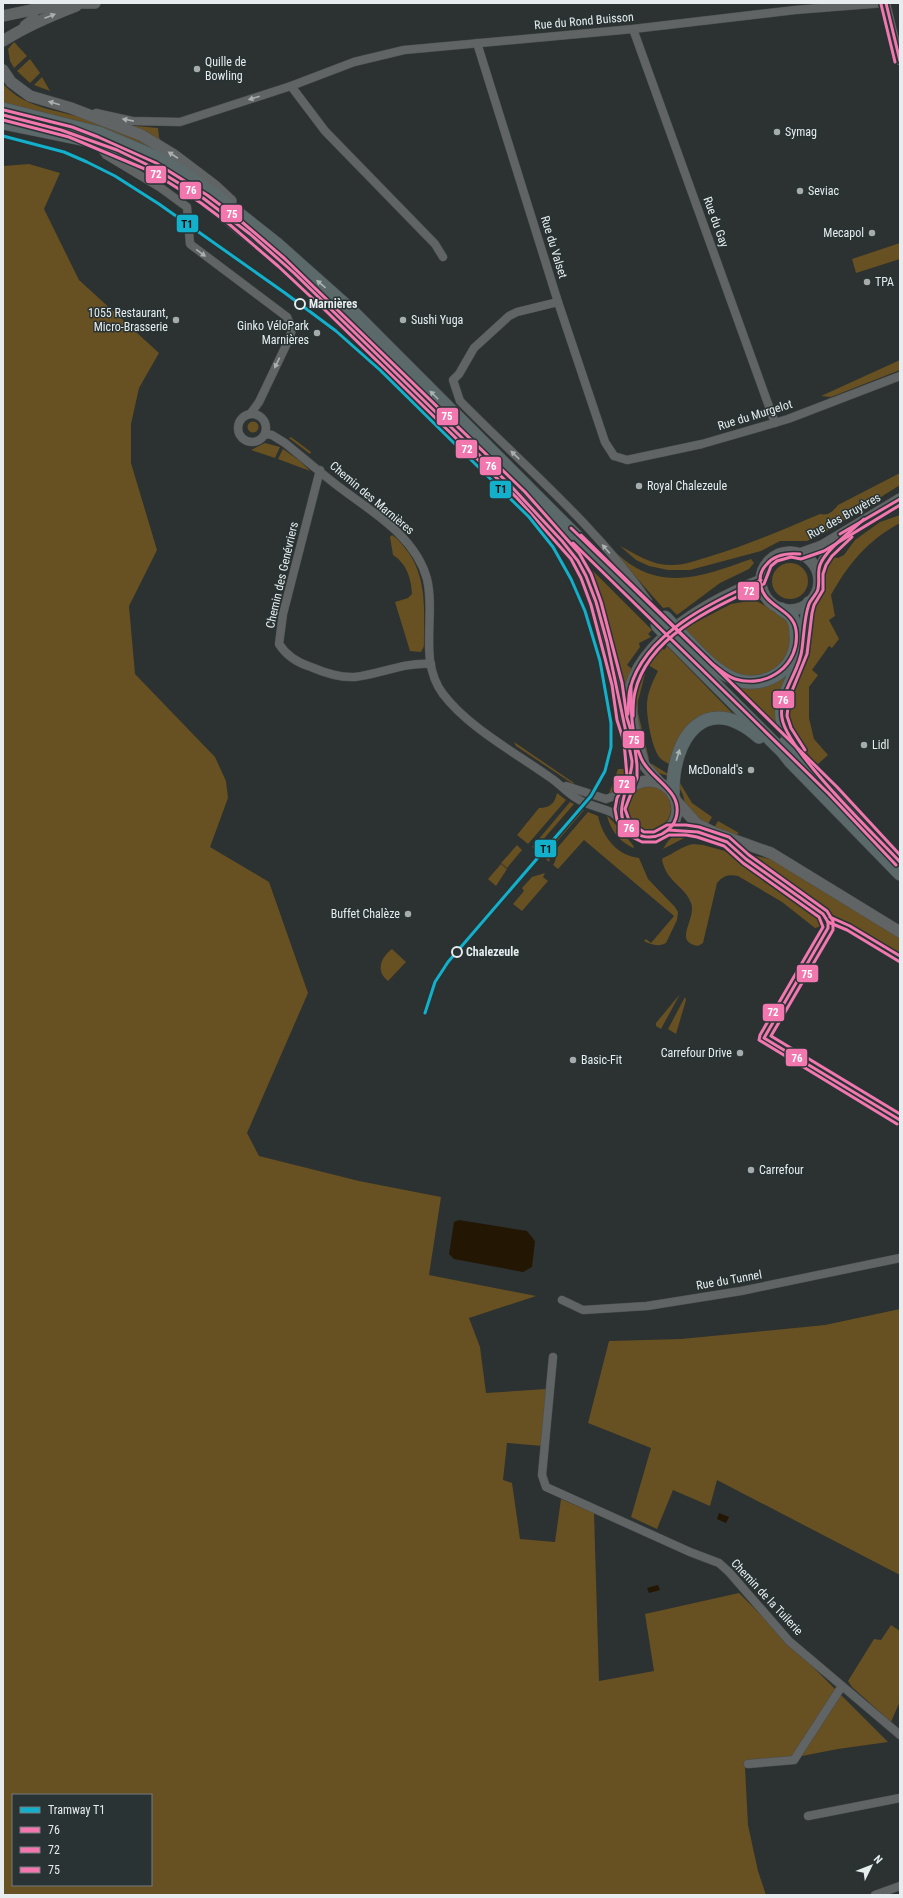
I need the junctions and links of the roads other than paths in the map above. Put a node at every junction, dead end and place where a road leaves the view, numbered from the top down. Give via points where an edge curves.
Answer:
1 (95, 3) edge
2 (885, 3) edge
3 (83, 4) edge
4 (36, 6) edge
5 (22, 8) edge
6 (3, 16) edge
7 (633, 28) junction
8 (17, 31) junction
9 (3, 41) edge
10 (477, 43) junction
11 (900, 61) edge
12 (3, 70) edge
13 (291, 86) junction
14 (71, 108) junction
15 (3, 109) edge
16 (3, 115) edge
17 (3, 123) edge
18 (96, 142) junction
19 (277, 244) junction
20 (443, 257) dead end
21 (558, 302) junction
22 (900, 376) edge
23 (251, 414) junction
24 (775, 423) junction
25 (265, 434) junction
26 (614, 456) joint
27 (320, 470) junction
28 (521, 495) junction
29 (900, 499) edge
30 (864, 519) junction
31 (562, 521) junction
32 (800, 554) junction
33 (818, 573) junction
34 (761, 580) junction
35 (730, 593) junction
36 (764, 594) junction
37 (648, 601) junction
38 (809, 602) junction
39 (781, 609) junction
40 (661, 621) junction
41 (676, 637) junction
42 (431, 664) junction
43 (631, 686) junction
44 (629, 741) junction
45 (790, 761) junction
46 (659, 782) junction
47 (561, 784) junction
48 (627, 790) junction
49 (833, 791) junction
50 (675, 797) junction
51 (626, 826) junction
52 (668, 830) junction
53 (900, 862) edge
54 (788, 864) junction
55 (900, 874) edge
56 (900, 932) edge
57 (900, 1258) edge
58 (562, 1300) dead end
59 (554, 1357) dead end
60 (842, 1686) junction
61 (900, 1736) edge
62 (748, 1764) dead end
63 (900, 1798) edge
64 (808, 1816) dead end
65 (900, 1886) edge
66 (875, 1895) edge

1 - 3 street
2 - 7 street, Rue du Rond Buisson
2 - 11 street
3 - 4 street
8 -> 3 street
4 - 5 street
4 - 8 street via 33,17
5 - 6 street
7 - 10 street, Rue du Rond Buisson
7 - 24 street, Rue du Gay
8 - 9 street
10 - 13 street, Rue du Rond Buisson via 398,52 354,62
10 - 21 street, Rue du Valset
14 -> 12 street via 30,96 11,82
13 -> 14 street, Rue du Rond Buisson via 180,122 132,121
13 - 20 street via 325,130 434,244
19 -> 14 street via 215,186 174,155 141,135
15 - 19 main road via 99,133 158,158 210,191
16 - 18 main road via 71,132
17 - 18 main road
18 -> 23 street via 106,155 187,207 190,244 287,316 292,329 290,338
18 - 28 main road via 154,168 232,220 287,267
31 -> 19 main road via 350,309
21 - 26 street, Rue du Valset via 605,442
37 -> 21 street via 634,581 579,518 460,401 453,380 474,348 509,316
22 - 24 street, Rue du Murgelot
23 - 25 street via 259,415 264,420 267,427
23 - 25 street via 243,417 239,423 240,436 251,442 259,440
24 - 26 street, Rue du Murgelot via 702,444 627,460
25 - 27 street, Chemin des Marnières via 285,443
27 - 42 street, Chemin des Marnières via 406,540 419,560 427,580
27 - 42 street, Chemin des Genévriers via 283,614 279,644 292,658 307,666 327,674 345,677 408,664
28 - 40 main road
28 - 44 street via 575,556 586,576 617,684 622,719
29 - 30 street, Rue des Bruyères
30 - 32 street, Rue des Bruyères via 822,546
30 - 33 street via 828,553
31 - 37 main road
31 - 40 main road via 573,535
32 - 33 street via 808,558
32 - 34 street via 782,553 774,557 762,571
33 - 38 street via 818,589
34 - 35 street
34 - 36 street
35 - 36 street
35 - 43 street via 683,622 657,643 641,665
36 - 39 street via 774,606
37 - 40 main road
38 - 39 street via 801,608
38 - 49 main road via 802,653 784,698 782,717 793,742
39 - 41 main road via 794,622 797,636 795,651 784,669 764,681 744,682 726,675
40 - 41 main road, bridge
41 - 45 main road
41 - 49 main road
42 - 47 street, Chemin des Marnières via 435,679 454,708
43 - 44 street via 627,703
43 - 46 street via 631,710 637,743 644,765
44 - 48 street via 632,766
50 -> 45 main road via 673,774 678,752 684,740 700,723 723,718 732,721 751,730
45 - 55 main road
46 - 48 street via 646,780 634,784
46 - 50 street
47 - 48 street via 606,799
47 - 51 street via 584,803 613,814
48 - 51 street via 620,809
49 - 53 main road
50 - 52 street via 676,817
50 - 54 street via 696,824 771,853
51 - 52 street via 637,835 649,837
52 - 54 street via 698,832
54 - 56 street
57 - 58 street, Rue du Tunnel via 741,1291 647,1306 583,1310
59 - 60 street, Chemin de la Tuilerie via 542,1475 546,1487 719,1563 790,1641
60 - 61 street, Chemin de la Tuilerie
60 - 62 street via 794,1760
63 - 64 street
65 - 66 street

